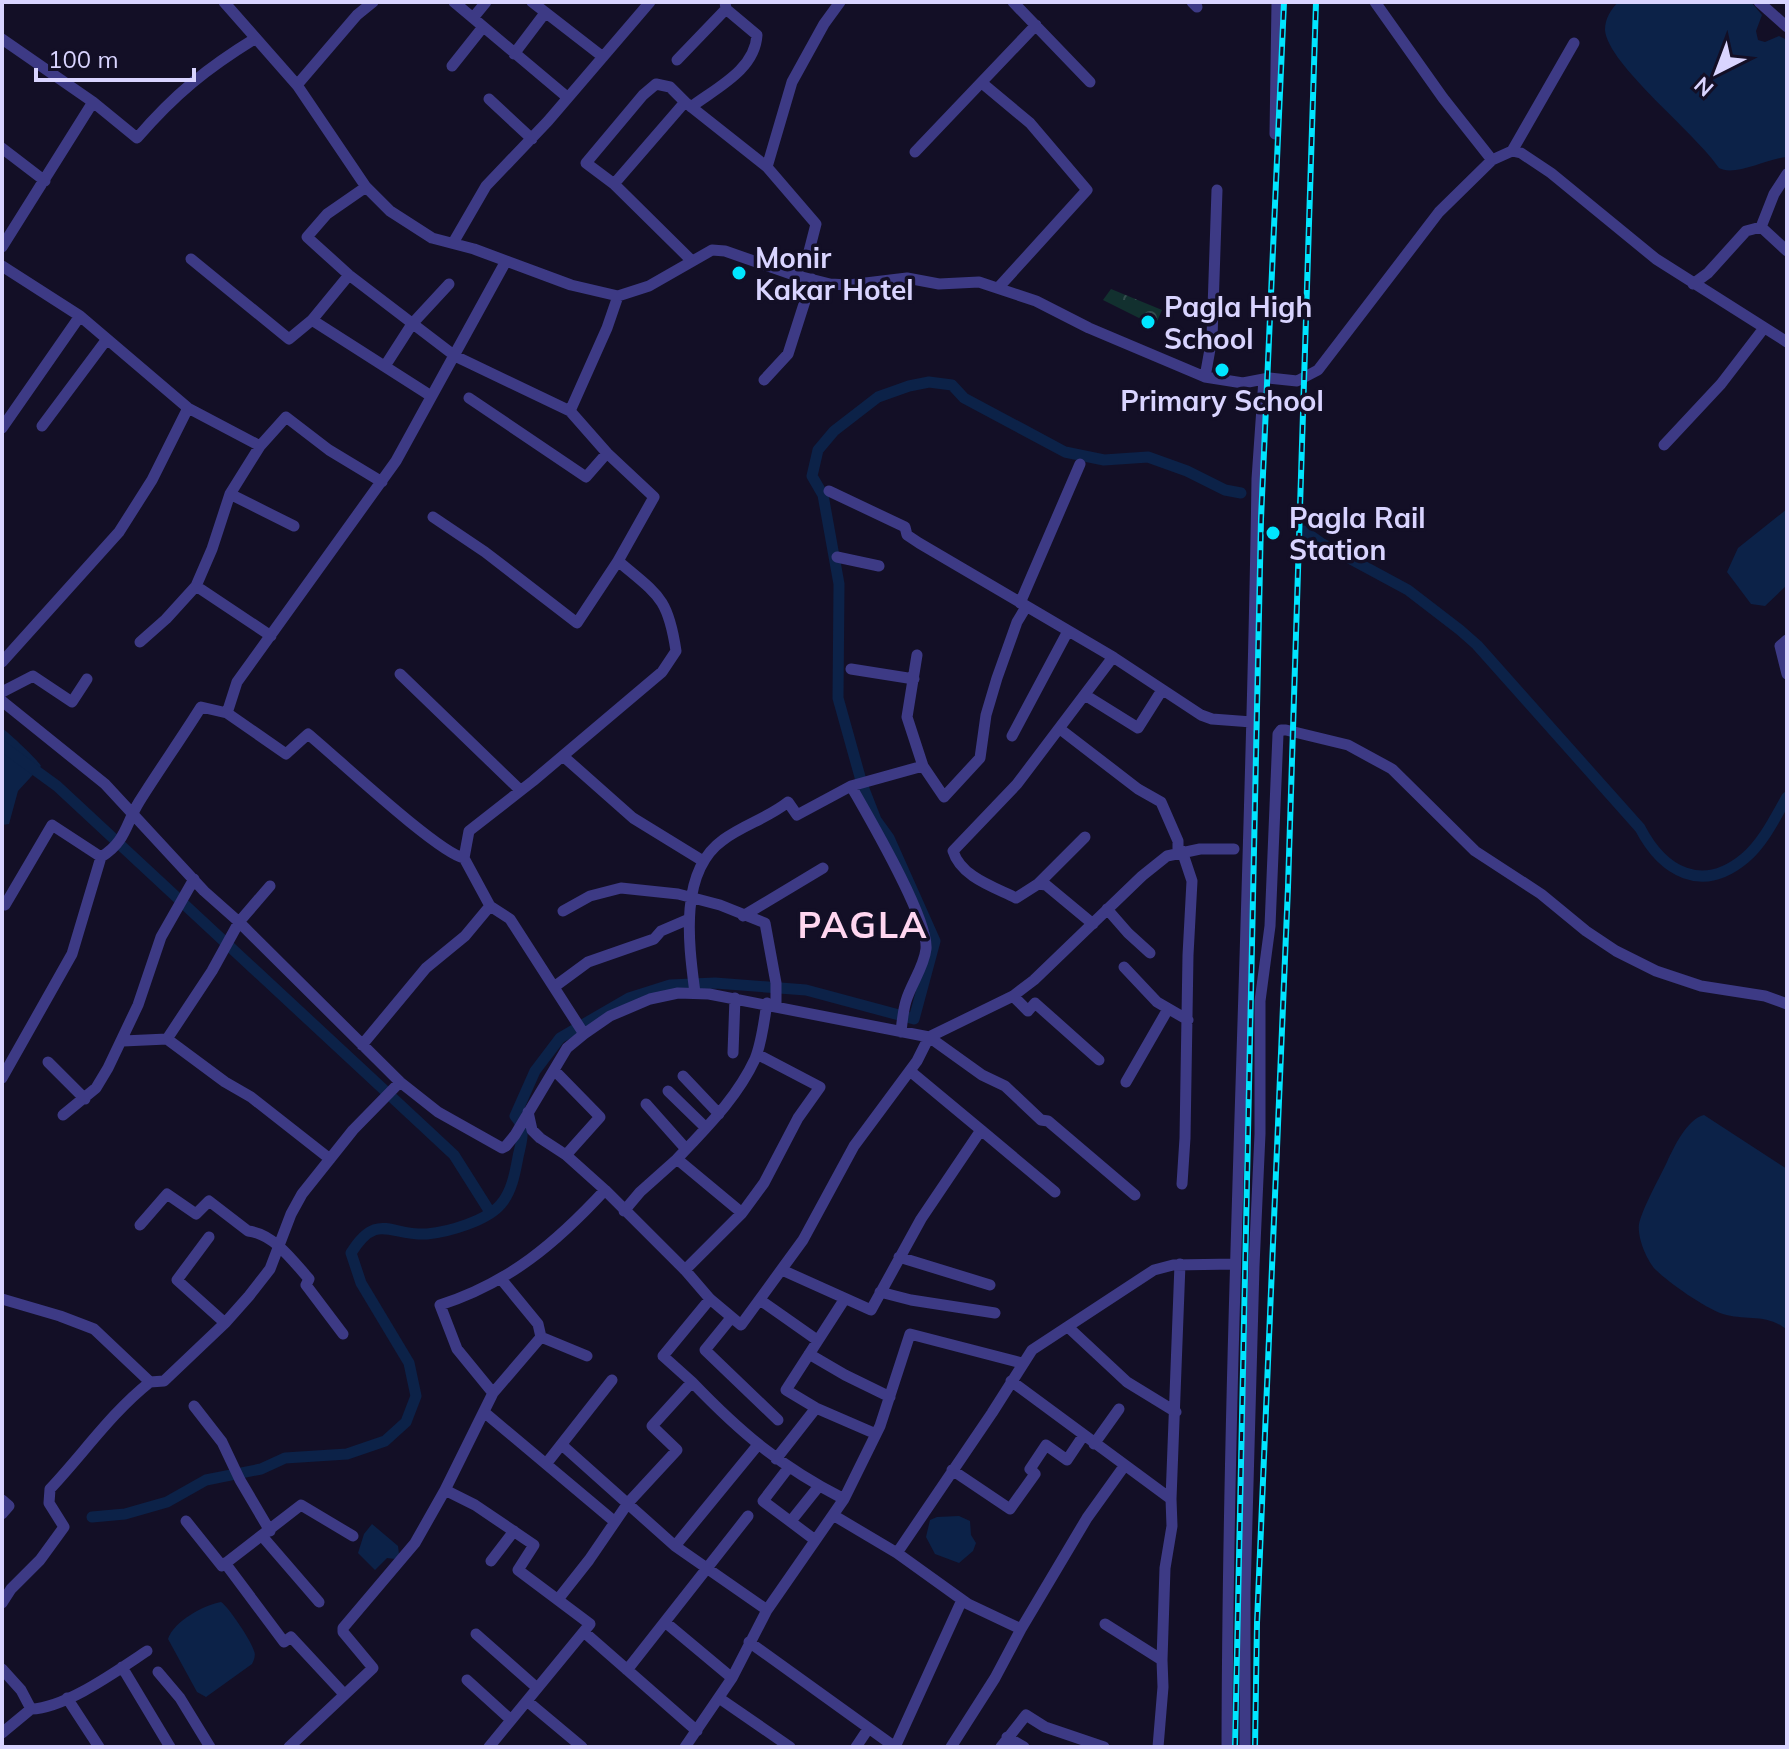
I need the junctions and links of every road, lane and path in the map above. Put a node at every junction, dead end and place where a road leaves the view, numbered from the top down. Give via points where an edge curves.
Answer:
1 (224, 2) edge
2 (373, 2) edge
3 (454, 2) edge
4 (486, 2) edge
5 (532, 2) edge
6 (650, 2) edge
7 (840, 2) edge
8 (1013, 2) edge
9 (1277, 2) edge
10 (1375, 2) edge
11 (1759, 2) edge
12 (725, 5) edge
13 (545, 13) junction
14 (473, 18) junction
15 (1036, 25) junction
16 (483, 27) junction
17 (1787, 27) edge
18 (256, 38) junction
19 (2, 39) edge
20 (1574, 43) dead end
21 (514, 54) junction
22 (603, 57) junction
23 (677, 60) dead end
24 (452, 66) dead end
25 (1090, 82) dead end
26 (982, 83) junction
27 (297, 85) junction
28 (567, 97) junction
29 (489, 99) dead end
30 (93, 102) junction
31 (688, 105) junction
32 (1275, 134) dead end
33 (532, 139) junction
34 (2, 148) edge
35 (1512, 151) junction
36 (915, 152) dead end
37 (1492, 160) junction
38 (767, 167) junction
39 (1787, 174) edge
40 (45, 181) junction
41 (614, 184) junction
42 (366, 187) junction
43 (1217, 190) dead end
44 (1761, 227) junction
45 (453, 243) junction
46 (2, 247) edge
47 (1787, 251) edge
48 (191, 259) dead end
49 (506, 261) junction
50 (692, 261) junction
51 (2, 266) edge
52 (349, 275) junction
53 (794, 275) junction
54 (812, 279) junction
55 (449, 284) dead end
56 (1693, 284) junction
57 (998, 288) junction
58 (618, 296) junction
59 (80, 316) junction
60 (312, 320) junction
61 (412, 324) junction
62 (1764, 328) junction
63 (107, 339) junction
64 (1787, 342) edge
65 (455, 356) junction
66 (385, 366) junction
67 (1205, 377) junction
68 (1264, 379) junction
69 (764, 380) dead end
70 (431, 396) junction
71 (469, 398) dead end
72 (188, 408) junction
73 (570, 411) junction
74 (42, 426) dead end
75 (2, 428) edge
76 (1664, 445) dead end
77 (260, 446) junction
78 (607, 453) junction
79 (1080, 464) dead end
80 (382, 482) junction
81 (829, 491) dead end
82 (230, 494) junction
83 (433, 517) dead end
84 (294, 526) dead end
85 (837, 557) dead end
86 (618, 561) junction
87 (879, 566) dead end
88 (196, 586) junction
89 (1023, 605) junction
90 (1068, 631) junction
91 (271, 636) junction
92 (1787, 640) edge
93 (140, 642) dead end
94 (917, 655) dead end
95 (1113, 657) junction
96 (2, 662) edge
97 (851, 669) dead end
98 (400, 674) dead end
99 (1787, 674) edge
100 (87, 679) dead end
101 (914, 679) junction
102 (1162, 690) junction
103 (2, 692) edge
104 (1085, 695) junction
105 (2, 701) edge
106 (227, 713) junction
107 (1252, 722) junction
108 (1060, 729) junction
109 (1012, 736) dead end
110 (563, 756) junction
111 (923, 766) junction
112 (851, 786) junction
113 (520, 790) junction
114 (135, 813) junction
115 (1085, 837) dead end
116 (1234, 849) dead end
117 (1180, 851) junction
118 (105, 855) junction
119 (464, 858) junction
120 (703, 861) junction
121 (823, 868) dead end
122 (194, 879) junction
123 (1038, 884) junction
124 (270, 886) dead end
125 (691, 898) junction
126 (5, 905) dead end
127 (490, 906) junction
128 (1107, 909) junction
129 (563, 911) dead end
130 (743, 916) junction
131 (689, 919) junction
132 (1093, 924) junction
133 (237, 926) junction
134 (1150, 953) dead end
135 (1124, 967) dead end
136 (554, 987) junction
137 (695, 993) junction
138 (1013, 996) junction
139 (735, 998) junction
140 (1787, 1004) edge
141 (772, 1005) junction
142 (1168, 1009) junction
143 (1188, 1020) junction
144 (901, 1028) junction
145 (584, 1034) junction
146 (929, 1037) junction
147 (167, 1039) junction
148 (123, 1041) junction
149 (362, 1045) junction
150 (733, 1053) dead end
151 (757, 1054) junction
152 (1099, 1060) dead end
153 (48, 1062) dead end
154 (555, 1071) junction
155 (910, 1071) junction
156 (683, 1076) dead end
157 (2, 1078) edge
158 (400, 1082) junction
159 (1126, 1082) dead end
160 (668, 1091) dead end
161 (85, 1099) junction
162 (646, 1104) dead end
163 (528, 1112) junction
164 (719, 1114) junction
165 (63, 1115) dead end
166 (706, 1128) junction
167 (981, 1130) junction
168 (686, 1149) junction
169 (566, 1155) junction
170 (330, 1159) junction
171 (677, 1159) junction
172 (1182, 1184) dead end
173 (605, 1190) junction
174 (1055, 1192) dead end
175 (1135, 1195) dead end
176 (624, 1211) junction
177 (742, 1213) junction
178 (140, 1225) dead end
179 (209, 1237) dead end
180 (278, 1246) junction
181 (899, 1257) junction
182 (1180, 1264) junction
183 (1235, 1264) junction
184 (685, 1270) junction
185 (782, 1270) junction
186 (501, 1279) junction
187 (990, 1285) dead end
188 (880, 1292) junction
189 (2, 1299) edge
190 (710, 1299) junction
191 (760, 1300) junction
192 (844, 1300) junction
193 (995, 1313) dead end
194 (731, 1318) junction
195 (225, 1323) junction
196 (1068, 1327) junction
197 (343, 1334) dead end
198 (541, 1337) junction
199 (817, 1340) junction
200 (809, 1354) junction
201 (587, 1356) dead end
202 (1022, 1363) junction
203 (612, 1380) dead end
204 (1011, 1381) junction
205 (150, 1382) junction
206 (692, 1382) junction
207 (493, 1393) junction
208 (890, 1397) junction
209 (194, 1406) dead end
210 (816, 1408) junction
211 (1119, 1409) dead end
212 (484, 1412) junction
213 (1176, 1412) junction
214 (778, 1420) dead end
215 (876, 1434) junction
216 (1083, 1436) junction
217 (1094, 1444) junction
218 (562, 1445) junction
219 (757, 1446) junction
220 (776, 1459) junction
221 (546, 1464) junction
222 (1125, 1465) junction
223 (789, 1467) junction
224 (952, 1470) junction
225 (819, 1486) junction
226 (445, 1490) junction
227 (844, 1499) junction
228 (1171, 1499) junction
229 (2, 1500) edge
230 (628, 1503) junction
231 (2, 1514) edge
232 (833, 1515) junction
233 (748, 1516) dead end
234 (186, 1521) dead end
235 (791, 1521) junction
236 (615, 1522) junction
237 (514, 1531) junction
238 (266, 1534) junction
239 (353, 1536) dead end
240 (815, 1540) junction
241 (675, 1546) junction
242 (897, 1553) junction
243 (491, 1561) dead end
244 (225, 1563) junction
245 (705, 1568) junction
246 (559, 1598) junction
247 (962, 1600) junction
248 (319, 1602) dead end
249 (2, 1603) edge
250 (767, 1610) junction
251 (665, 1622) junction
252 (1105, 1624) dead end
253 (1021, 1629) junction
254 (584, 1632) junction
255 (476, 1634) dead end
256 (749, 1642) junction
257 (147, 1651) dead end
258 (1162, 1660) junction
259 (122, 1667) junction
260 (2, 1669) edge
261 (627, 1670) junction
262 (158, 1672) dead end
263 (732, 1678) junction
264 (467, 1680) dead end
265 (536, 1687) junction
266 (344, 1694) junction
267 (67, 1698) junction
268 (719, 1698) junction
269 (527, 1701) junction
270 (31, 1709) junction
271 (511, 1720) junction
272 (868, 1729) junction
273 (697, 1731) junction
274 (2, 1733) edge
275 (1004, 1742) edge
276 (99, 1747) edge
277 (170, 1747) edge
278 (210, 1747) edge
279 (289, 1747) edge
280 (489, 1747) edge
281 (582, 1747) edge
282 (684, 1747) edge
283 (790, 1747) edge
284 (856, 1747) edge
285 (895, 1747) edge
286 (951, 1747) edge
287 (1024, 1747) edge
288 (1104, 1747) edge
289 (1158, 1747) edge
290 (1227, 1747) edge
291 (1245, 1747) edge

1 - 18 street
2 - 27 street
3 - 14 street
4 - 14 street
5 - 13 street
6 - 22 street
7 - 38 street via 792,82
8 - 15 street
9 - 32 street
10 - 37 street
11 - 17 street
12 - 23 street
12 - 31 street via 757,35 756,49 736,74
13 - 21 street
13 - 22 street
14 - 16 street
15 - 25 street
15 - 26 street
16 - 21 street
16 - 24 street
18 - 27 street
18 - 30 street via 199,74 137,138
19 - 30 street
20 - 35 street
21 - 28 street
22 - 28 street
26 - 36 street
26 - 57 street via 1030,123 1087,190
27 - 42 street
28 - 33 street
29 - 33 street
30 - 40 street
31 - 38 street
31 - 41 street
31 - 41 street via 670,87 656,84 626,114 586,163
33 - 45 street via 486,186
34 - 40 street
35 - 37 street
35 - 56 street via 1551,173
37 - 68 street via 1439,212 1318,370 1297,381
38 - 53 street via 816,224 808,255
39 - 44 street
40 - 46 street
41 - 50 street
42 - 45 street via 413,228
42 - 52 street via 327,214 307,237
43 - 67 street via 1212,338
44 - 47 street
44 - 56 street via 1746,231
45 - 49 street
48 - 60 street via 289,339
49 - 58 street
49 - 65 street
50 - 53 street via 712,250 725,251
50 - 58 street via 649,286
51 - 59 street
52 - 60 street
52 - 61 street
53 - 54 street
54 - 57 street via 849,285 907,278
54 - 69 street via 788,354
55 - 61 street
56 - 62 street
57 - 67 street
58 - 73 street
59 - 63 street
59 - 75 street
60 - 66 street
61 - 65 street
61 - 66 street
62 - 64 street
62 - 76 street
63 - 72 street
63 - 74 street
65 - 70 street
65 - 73 street
66 - 70 street
67 - 68 street via 1243,383
68 - 107 street
70 - 80 street
71 - 78 street via 586,477
72 - 77 street
72 - 96 street via 119,532
73 - 78 street
77 - 80 street via 286,417
77 - 82 street
78 - 86 street via 654,497
79 - 89 street
80 - 91 street
81 - 89 street via 905,527 919,543
82 - 84 street
82 - 88 street
83 - 86 street via 577,623
85 - 87 street
86 - 110 street via 662,600 676,651 662,672
88 - 91 street
88 - 93 street
89 - 90 street
89 - 111 street via 986,715 980,758 944,797
90 - 95 street
90 - 109 street
91 - 106 street via 237,682
92 - 99 street via 1780,646
94 - 101 street
95 - 102 street
95 - 104 street
97 - 101 street
98 - 113 street
100 - 103 street via 72,702 33,676
101 - 111 street via 907,717
102 - 104 street via 1138,728
102 - 107 street via 1212,719
104 - 108 street
105 - 114 street
106 - 114 street via 201,707
106 - 119 street via 286,754 308,734 428,835
107 - 183 street
108 - 117 street via 1161,802
108 - 123 street via 953,851 969,874 1016,898
110 - 113 street
110 - 120 street via 633,818
111 - 112 street
112 - 120 street via 797,815 788,802 727,837
112 - 144 street via 922,929 926,948
113 - 119 street via 469,831
114 - 118 street via 127,832
114 - 122 street
115 - 123 street
116 - 117 street
117 - 128 street via 1158,862
117 - 143 street via 1192,874
118 - 126 street via 52,825
118 - 157 street via 72,954
119 - 127 street
120 - 125 street
121 - 130 street
122 - 133 street
122 - 148 street via 161,937
123 - 132 street
124 - 133 street
125 - 129 street via 613,889
125 - 130 street
125 - 131 street
127 - 136 street via 510,919
127 - 149 street via 465,936 426,968
128 - 132 street
128 - 134 street
130 - 141 street via 765,923 776,983
131 - 136 street via 654,939 588,962
131 - 137 street
132 - 138 street
133 - 147 street
133 - 149 street
135 - 142 street
136 - 145 street
137 - 139 street
137 - 145 street via 650,999
138 - 146 street
138 - 152 street via 1028,1011 1035,1003
139 - 141 street
139 - 150 street
140 - 291 street via 1701,986 1616,951 1475,851 1392,769 1348,745 1281,730 1278,734 1270,926 1260,1001
141 - 144 street
141 - 151 street
142 - 143 street
142 - 159 street
143 - 172 street
144 - 146 street
145 - 154 street via 567,1048
146 - 155 street
146 - 175 street via 1005,1086
147 - 148 street
147 - 170 street
148 - 161 street
149 - 158 street
151 - 164 street
151 - 177 street via 820,1087
153 - 161 street
154 - 163 street
154 - 169 street via 600,1117
155 - 167 street
155 - 185 street via 854,1146
156 - 164 street
158 - 163 street via 438,1112 497,1146 506,1146
158 - 170 street
160 - 166 street
161 - 165 street
162 - 168 street
163 - 169 street via 532,1130
164 - 166 street
166 - 168 street
167 - 174 street
167 - 181 street
168 - 171 street
169 - 173 street
170 - 180 street via 302,1194
171 - 176 street
171 - 177 street
173 - 176 street
173 - 186 street via 548,1246
176 - 184 street
177 - 184 street
178 - 180 street via 167,1194 196,1214 209,1201
179 - 195 street via 177,1280
180 - 195 street via 270,1269
180 - 197 street via 309,1279 306,1285
181 - 187 street
181 - 188 street
182 - 183 street
182 - 196 street via 1154,1270
182 - 213 street
183 - 290 street
184 - 190 street
185 - 191 street
185 - 192 street
186 - 198 street via 538,1324
186 - 207 street via 440,1305 457,1349
188 - 192 street via 871,1310
188 - 193 street
189 - 205 street via 94,1329
190 - 194 street
190 - 206 street via 663,1356
191 - 194 street via 741,1325
191 - 199 street
192 - 199 street
194 - 214 street via 705,1350
195 - 205 street via 170,1377
196 - 202 street via 1032,1350
196 - 213 street via 1106,1366
198 - 201 street
198 - 207 street
199 - 200 street
200 - 208 street
200 - 210 street via 786,1390
202 - 204 street
202 - 208 street via 910,1334
203 - 218 street
204 - 216 street
204 - 224 street
205 - 249 street via 121,1407 50,1489 49,1503 64,1527
206 - 219 street
206 - 230 street via 652,1426 676,1452
207 - 212 street
208 - 215 street
209 - 238 street via 222,1442
210 - 215 street
210 - 220 street
211 - 217 street
212 - 221 street
212 - 226 street
213 - 228 street
215 - 227 street
216 - 217 street
216 - 224 street via 1067,1460 1046,1445 1030,1469 1035,1474 1010,1509
217 - 222 street
218 - 221 street
218 - 230 street
219 - 220 street
219 - 241 street
220 - 223 street
221 - 236 street
222 - 228 street
222 - 253 street
223 - 225 street
223 - 235 street via 763,1501
224 - 242 street
225 - 227 street
225 - 235 street
226 - 237 street
226 - 266 street via 415,1543 343,1628 373,1666
227 - 232 street
228 - 258 street
229 - 231 street via 9,1506
230 - 236 street
230 - 241 street
232 - 240 street
232 - 242 street
233 - 245 street
234 - 244 street via 222,1566
235 - 240 street
236 - 246 street
237 - 243 street
237 - 246 street via 534,1545 518,1570
238 - 239 street via 301,1505
238 - 244 street
238 - 248 street
240 - 250 street
241 - 245 street
242 - 247 street
244 - 266 street via 284,1642 291,1637
245 - 250 street
245 - 251 street
246 - 254 street via 590,1624
247 - 253 street
247 - 285 street
250 - 256 street
251 - 261 street
251 - 263 street
252 - 258 street
253 - 286 street
254 - 261 street
254 - 265 street
255 - 265 street
256 - 263 street
256 - 272 street
257 - 259 street
258 - 289 street
259 - 267 street
259 - 277 street
260 - 270 street
261 - 273 street
262 - 278 street
263 - 268 street
264 - 271 street
265 - 269 street
266 - 279 street
267 - 270 street via 45,1709
267 - 276 street
268 - 273 street
268 - 283 street
269 - 271 street
269 - 281 street
270 - 274 street
271 - 280 street
272 - 284 street
272 - 285 street
273 - 282 street
275 - 287 street
275 - 288 street via 1026,1715

